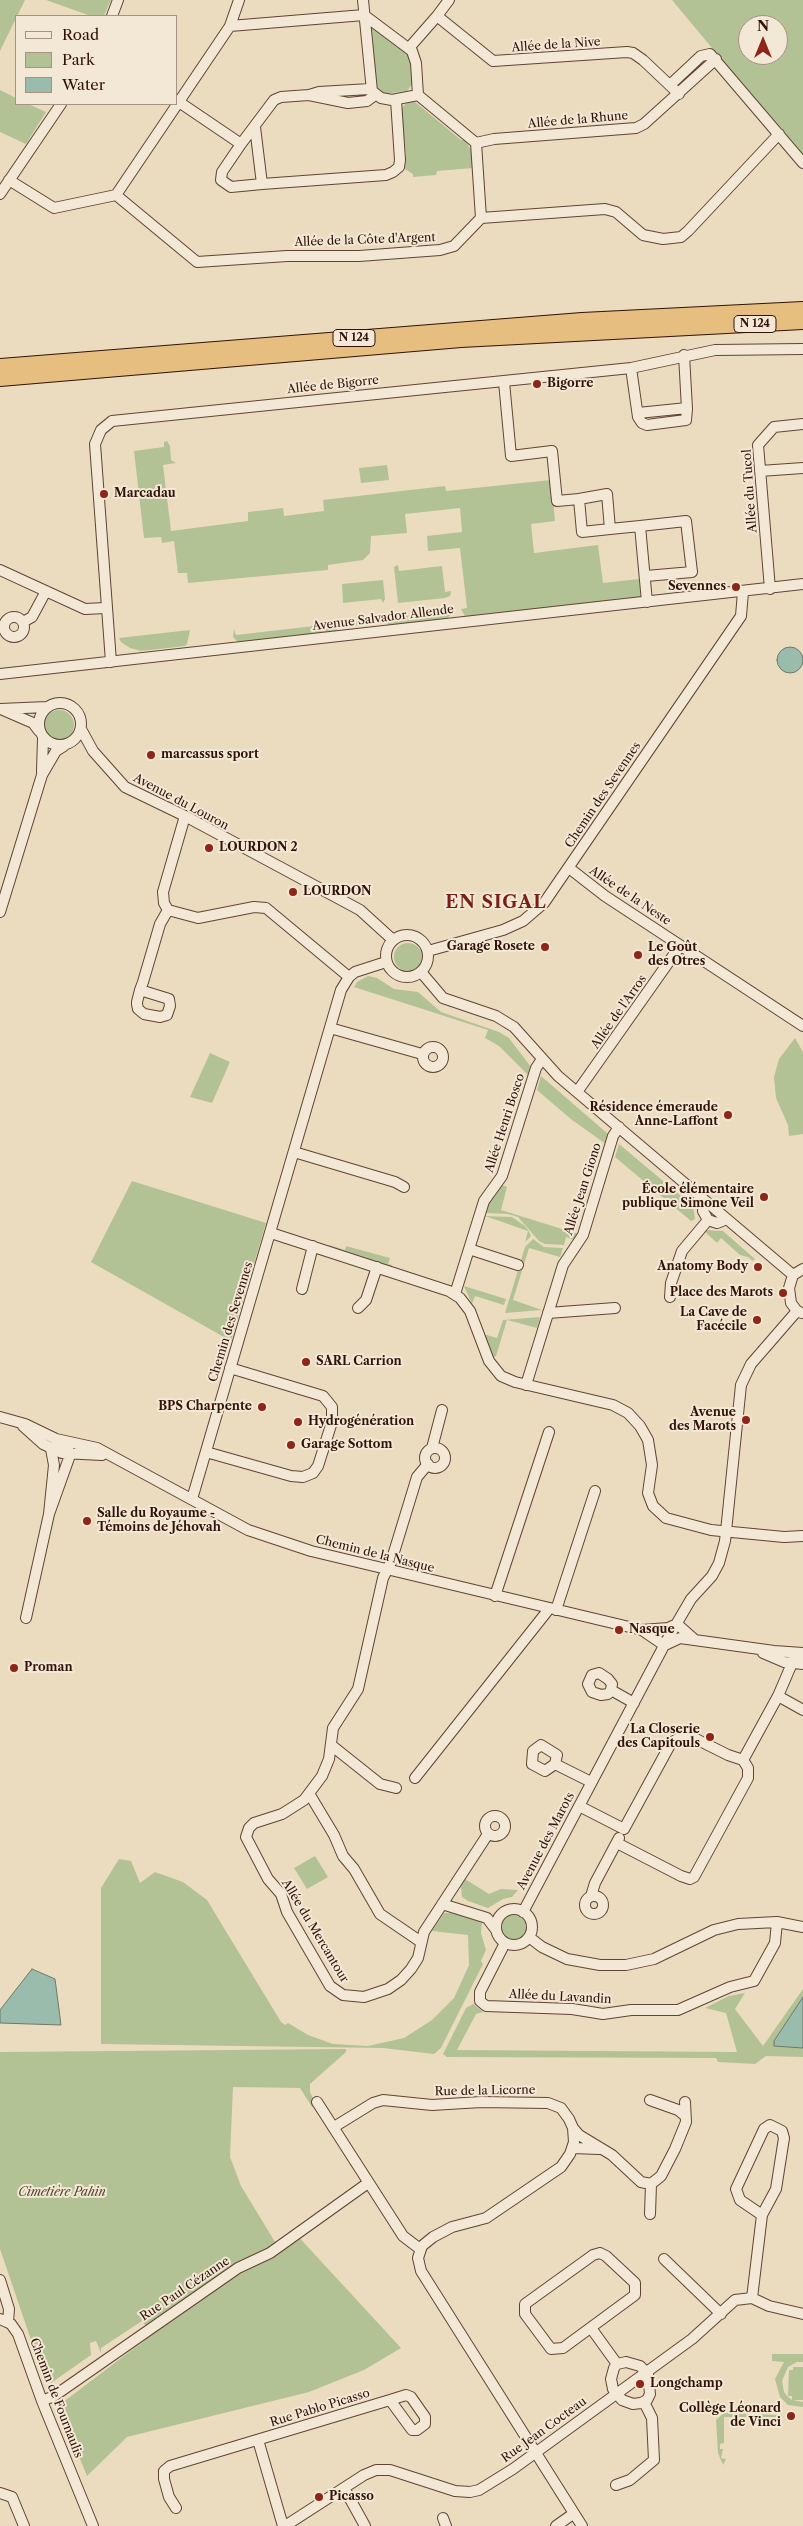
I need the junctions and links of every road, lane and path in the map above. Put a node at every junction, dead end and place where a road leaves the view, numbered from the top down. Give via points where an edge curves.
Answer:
1 (118, 0) edge
2 (239, 0) edge
3 (363, 0) edge
4 (449, 0) edge
5 (112, 15) edge
6 (364, 15) junction
7 (437, 16) junction
8 (230, 26) junction
9 (409, 48) junction
10 (716, 59) junction
11 (670, 85) junction
12 (373, 92) junction
13 (678, 94) junction
14 (418, 95) junction
15 (396, 100) junction
16 (179, 102) joint
17 (60, 105) edge
18 (177, 105) edge
19 (255, 127) junction
20 (779, 134) junction
21 (476, 143) junction
22 (241, 144) junction
23 (803, 163) edge
24 (9, 180) junction
25 (262, 184) junction
26 (0, 192) edge
27 (116, 196) junction
28 (481, 218) junction
29 (803, 309) edge
30 (708, 320) junction
31 (803, 322) edge
32 (803, 349) edge
33 (684, 355) junction
34 (0, 366) edge
35 (631, 368) junction
36 (0, 379) edge
37 (504, 382) junction
38 (803, 424) edge
39 (803, 468) edge
40 (760, 471) junction
41 (579, 499) junction
42 (640, 526) junction
43 (610, 529) junction
44 (0, 570) edge
45 (646, 576) junction
46 (803, 584) edge
47 (803, 588) edge
48 (770, 589) junction
49 (46, 591) junction
50 (744, 592) junction
51 (647, 602) junction
52 (106, 608) junction
53 (23, 622) dead end
54 (110, 662) junction
55 (0, 674) edge
56 (47, 707) junction
57 (0, 709) edge
58 (81, 729) junction
59 (41, 734) junction
60 (65, 745) junction
61 (93, 751) junction
62 (42, 776) junction
63 (184, 816) junction
64 (569, 868) junction
65 (168, 910) junction
66 (0, 912) edge
67 (393, 940) junction
68 (680, 946) junction
69 (428, 951) junction
70 (386, 962) junction
71 (421, 972) junction
72 (348, 977) junction
73 (140, 990) dead end
74 (803, 1026) edge
75 (330, 1028) junction
76 (422, 1054) junction
77 (542, 1059) junction
78 (577, 1092) junction
79 (619, 1127) junction
80 (294, 1152) junction
81 (404, 1187) dead end
82 (704, 1200) junction
83 (727, 1218) junction
84 (708, 1220) junction
85 (271, 1233) junction
86 (313, 1246) junction
87 (469, 1250) junction
88 (518, 1265) dead end
89 (377, 1267) junction
90 (803, 1269) edge
91 (793, 1275) junction
92 (302, 1289) dead end
93 (455, 1294) junction
94 (670, 1297) dead end
95 (358, 1308) dead end
96 (614, 1308) dead end
97 (800, 1312) edge
98 (548, 1313) junction
99 (230, 1368) junction
100 (526, 1385) junction
101 (442, 1410) dead end
102 (0, 1417) edge
103 (16, 1421) junction
104 (549, 1432) dead end
105 (64, 1442) junction
106 (432, 1448) junction
107 (51, 1449) junction
108 (206, 1452) junction
109 (69, 1454) junction
110 (118, 1459) junction
111 (428, 1464) junction
112 (595, 1491) dead end
113 (192, 1499) junction
114 (49, 1514) junction
115 (726, 1531) junction
116 (803, 1536) edge
117 (387, 1570) junction
118 (495, 1596) junction
119 (552, 1610) junction
120 (26, 1618) dead end
121 (677, 1624) junction
122 (642, 1630) junction
123 (656, 1630) junction
124 (695, 1640) junction
125 (666, 1643) junction
126 (754, 1648) junction
127 (782, 1652) junction
128 (803, 1653) edge
129 (798, 1664) edge
130 (611, 1690) dead end
131 (778, 1696) junction
132 (634, 1703) junction
133 (803, 1710) edge
134 (331, 1745) junction
135 (743, 1760) junction
136 (555, 1764) dead end
137 (414, 1778) dead end
138 (592, 1782) junction
139 (396, 1788) dead end
140 (310, 1794) junction
141 (579, 1806) junction
142 (624, 1829) junction
143 (488, 1834) dead end
144 (617, 1843) junction
145 (592, 1896) dead end
146 (444, 1901) junction
147 (523, 1912) junction
148 (503, 1913) junction
149 (777, 1922) junction
150 (803, 1927) edge
151 (496, 1930) junction
152 (529, 1937) junction
153 (421, 1942) junction
154 (505, 1943) junction
155 (650, 2100) dead end
156 (317, 2102) dead end
157 (685, 2102) dead end
158 (684, 2115) junction
159 (334, 2127) junction
160 (573, 2128) junction
161 (573, 2148) junction
162 (603, 2150) junction
163 (368, 2183) junction
164 (651, 2184) junction
165 (650, 2214) dead end
166 (762, 2215) junction
167 (420, 2249) junction
168 (664, 2259) dead end
169 (0, 2280) edge
170 (752, 2298) junction
171 (721, 2314) junction
172 (803, 2314) edge
173 (4, 2320) edge
174 (592, 2328) junction
175 (617, 2364) junction
176 (647, 2372) junction
177 (615, 2394) junction
178 (390, 2400) dead end
179 (42, 2401) junction
180 (644, 2402) junction
181 (258, 2440) junction
182 (536, 2452) junction
183 (616, 2485) dead end
184 (344, 2488) junction
185 (0, 2493) edge
186 (176, 2508) dead end
187 (573, 2514) junction
188 (24, 2526) edge
189 (93, 2526) edge
190 (284, 2526) edge
191 (364, 2526) edge
192 (556, 2526) edge
193 (582, 2526) edge

1 - 5 street
2 - 8 street
3 - 6 street
4 - 7 street
6 - 8 street
6 - 9 street
6 - 12 street
7 - 9 street
7 - 11 street, Allée de la Nive via 492,61 627,52 633,53
8 - 16 street
9 - 14 street via 415,58
10 - 11 street via 704,54
10 - 13 street, Allée de la Rhune
10 - 20 street
11 - 13 street, Allée de la Nive
12 - 15 street via 381,98
12 - 19 street via 319,92 277,98
13 - 21 street, Allée de la Rhune via 636,128
14 - 15 street
14 - 21 street
15 - 25 street via 400,160 393,172
16 - 22 street
17 - 24 street
18 - 27 street
19 - 22 street
19 - 25 street
20 - 23 street
20 - 28 street via 681,237 663,239 643,234 616,212 605,209
21 - 28 street
22 - 25 street via 222,172 221,180 228,186
24 - 26 street
24 - 27 street via 54,208
27 - 28 street, Allée de la Côte d'Argent via 190,259 200,263 440,250 454,246
29 - 30 highway, N 124
30 - 31 highway, N 124
30 - 34 highway, N 124 via 582,320
30 - 36 highway, N 124
32 - 33 street, Allée de Bigorre via 715,350
33 - 35 street, Allée de Bigorre
33 - 35 street via 686,420 648,425 640,420
35 - 37 street, Allée de Bigorre
37 - 41 street via 511,456 552,451 557,501
37 - 52 street, Allée de Bigorre via 112,421 101,430 95,444
38 - 40 street, Allée du Tucol via 774,427 760,442
39 - 40 street
40 - 48 street, Allée du Tucol
41 - 43 street via 582,532
41 - 43 street via 607,494
42 - 43 street
42 - 45 street
42 - 45 street via 686,521 692,572
44 - 49 street
45 - 51 street
46 - 48 street, Avenue Salvador Allende
47 - 48 street, Avenue Salvador Allende
48 - 50 street, Avenue Salvador Allende
49 - 52 street via 85,609
49 - 53 street via 32,617
50 - 51 street, Avenue Salvador Allende
50 - 64 street, Chemin des Sevennes via 741,616
51 - 54 street, Avenue Salvador Allende
52 - 54 street, Allée de Bigorre
54 - 55 street, Avenue Salvador Allende
56 - 57 street
56 - 58 street via 68,705 79,715
56 - 59 street via 39,718
57 - 59 street via 26,719
58 - 60 street via 78,736
58 - 61 street, Avenue du Louron
59 - 60 street via 52,745
59 - 62 street
60 - 61 street
60 - 62 street via 56,751
61 - 63 street, Avenue du Louron via 126,787
62 - 66 street
63 - 65 street via 163,892
63 - 67 street, Avenue du Louron via 360,910
64 - 68 street, Allée de la Neste
64 - 69 street, Chemin des Sevennes via 544,903 523,921 488,935
65 - 72 street via 198,918 263,907
65 - 73 street via 160,924
67 - 69 street via 412,935 423,942
67 - 70 street via 386,950
68 - 74 street, Allée de la Neste
68 - 78 street, Allée de l'Arros
69 - 71 street via 428,963
70 - 71 street via 391,971 401,977 412,978
70 - 72 street
71 - 77 street via 443,998 496,1016 514,1027
72 - 75 street, Chemin des Sevennes
75 - 76 street
75 - 80 street, Chemin des Sevennes
76 - 76 street via 426,1049 436,1047 446,1062 431,1067 423,1061
77 - 78 street
77 - 87 street, Allée Henri Bosco via 536,1068 502,1176 484,1201
78 - 79 street
79 - 82 street
79 - 98 street, Allée Jean Giono via 583,1235 563,1265
80 - 81 street
80 - 85 street, Chemin des Sevennes
82 - 83 street
82 - 84 street via 703,1211
83 - 84 street via 717,1223
83 - 91 street
84 - 94 street via 682,1251
85 - 86 street
85 - 99 street, Chemin des Sevennes
86 - 89 street
86 - 92 street
87 - 88 street
87 - 93 street, Allée Henri Bosco
89 - 93 street
89 - 95 street via 366,1300
90 - 91 street
91 - 97 street via 789,1293 791,1303
93 - 100 street via 470,1311 494,1370 509,1380
96 - 98 street
97 - 115 street, Avenue des Marots via 751,1364 741,1385
98 - 100 street, Allée Jean Giono
99 - 108 street, Chemin des Sevennes
99 - 108 street via 323,1396 332,1407 332,1422 318,1466 304,1477
100 - 115 street via 602,1402 628,1414 648,1440 652,1465 648,1493 656,1511 672,1521
101 - 106 street
102 - 103 street, Chemin de la Nasque
103 - 105 street, Chemin de la Nasque
103 - 107 street, Chemin de la Nasque
104 - 118 street
105 - 107 street
105 - 109 street
105 - 110 street, Chemin de la Nasque via 90,1446
106 - 111 street via 426,1456
106 - 111 street via 442,1451 445,1460 438,1468
107 - 109 street, Chemin de la Nasque
107 - 114 street via 54,1465
108 - 113 street, Chemin des Sevennes
109 - 110 street, Chemin de la Nasque via 96,1454
109 - 114 street
110 - 113 street, Chemin de la Nasque
111 - 117 street, Allée du Mercantour via 417,1477
112 - 119 street
113 - 117 street, Chemin de la Nasque via 272,1539
114 - 120 street
115 - 116 street
115 - 121 street, Avenue des Marots via 719,1563 691,1599
117 - 118 street, Chemin de la Nasque
117 - 134 street, Allée du Mercantour via 358,1689 334,1724
118 - 119 street, Chemin de la Nasque
119 - 122 street, Chemin de la Nasque
119 - 137 street
121 - 123 street, Chemin de la Nasque
121 - 124 street
121 - 125 street, Avenue des Marots
122 - 123 street, Chemin de la Nasque
122 - 125 street, Chemin de la Nasque
123 - 125 street via 666,1635
124 - 125 street via 680,1638
124 - 126 street
125 - 132 street, Avenue des Marots
126 - 127 street
126 - 129 street
127 - 128 street
127 - 129 street
128 - 129 street via 795,1658
129 - 131 street
130 - 132 street
131 - 133 street
131 - 135 street
132 - 138 street, Avenue des Marots
134 - 139 street via 380,1784
134 - 140 street, Allée du Mercantour via 326,1767
135 - 142 street via 692,1737 678,1737 671,1743
135 - 144 street via 748,1778 694,1877 684,1877
136 - 138 street, Avenue des Marots
138 - 141 street, Avenue des Marots
140 - 153 street via 334,1835 342,1856 354,1869 380,1914
140 - 153 street, Allée du Mercantour via 282,1814 254,1823 246,1837 330,1986 342,1995 353,1996 376,1994 388,1989 411,1969 418,1958
141 - 142 street
141 - 147 street, Avenue des Marots
142 - 144 street
143 - 146 street, Allée du Mercantour
144 - 145 street via 595,1883
146 - 148 street via 490,1913
146 - 151 street via 487,1918
146 - 153 street, Allée du Mercantour
147 - 148 street via 511,1910
147 - 152 street via 531,1924
148 - 151 street via 496,1922
149 - 150 street
149 - 152 street via 738,1924 714,1930 654,1959 626,1965 600,1965 567,1959
149 - 154 street, Allée du Lavandin via 775,1943 754,1981 730,1987 678,2010 631,2010 603,2014 572,2009 486,2006 480,2001 480,1992
151 - 154 street
152 - 154 street via 518,1945
155 - 158 street
156 - 159 street
157 - 158 street
158 - 164 street via 686,2122 675,2149 661,2176
159 - 160 street, Rue de la Licorne via 373,2103 388,2100 432,2105 548,2103 561,2108
159 - 163 street
160 - 161 street
160 - 162 street, Rue de la Licorne
161 - 162 street
161 - 167 street via 561,2167 486,2218 447,2229
162 - 164 street, Rue de la Licorne via 641,2182
163 - 167 street via 406,2240
163 - 179 street, Rue Paul Cézanne via 270,2253 238,2268 54,2396
164 - 165 street
166 - 166 street via 776,2189 784,2138 782,2131 770,2125 764,2129 736,2190 740,2200
166 - 170 street
167 - 182 street via 421,2271
168 - 171 street
169 - 173 street, Chemin de Fournaulis via 9,2309
170 - 171 street, Rue Jean Cocteau via 735,2300
170 - 172 street via 769,2306
171 - 176 street, Rue Jean Cocteau
173 - 179 street, Chemin de Fournaulis via 18,2334
174 - 174 street via 633,2297 636,2290 635,2283 600,2253 528,2300 524,2307 525,2314 553,2349 563,2348
174 - 175 street
175 - 176 street via 630,2363
175 - 177 street via 611,2379
176 - 177 street, Rue Jean Cocteau
176 - 180 street via 650,2391
177 - 180 street via 629,2404
177 - 182 street, Rue Jean Cocteau
178 - 181 street, Rue Pablo Picasso
179 - 189 street, Chemin de Fournaulis
180 - 183 street via 652,2418 654,2460 630,2480
181 - 186 street, Rue Pablo Picasso via 167,2467 164,2479
181 - 190 street, Rue Pablo Picasso
182 - 184 street, Rue Jean Cocteau via 490,2484 470,2492 455,2491 383,2470 370,2472
182 - 187 street
184 - 190 street, Rue Jean Cocteau
184 - 191 street
185 - 188 street via 12,2497
187 - 192 street
187 - 193 street

